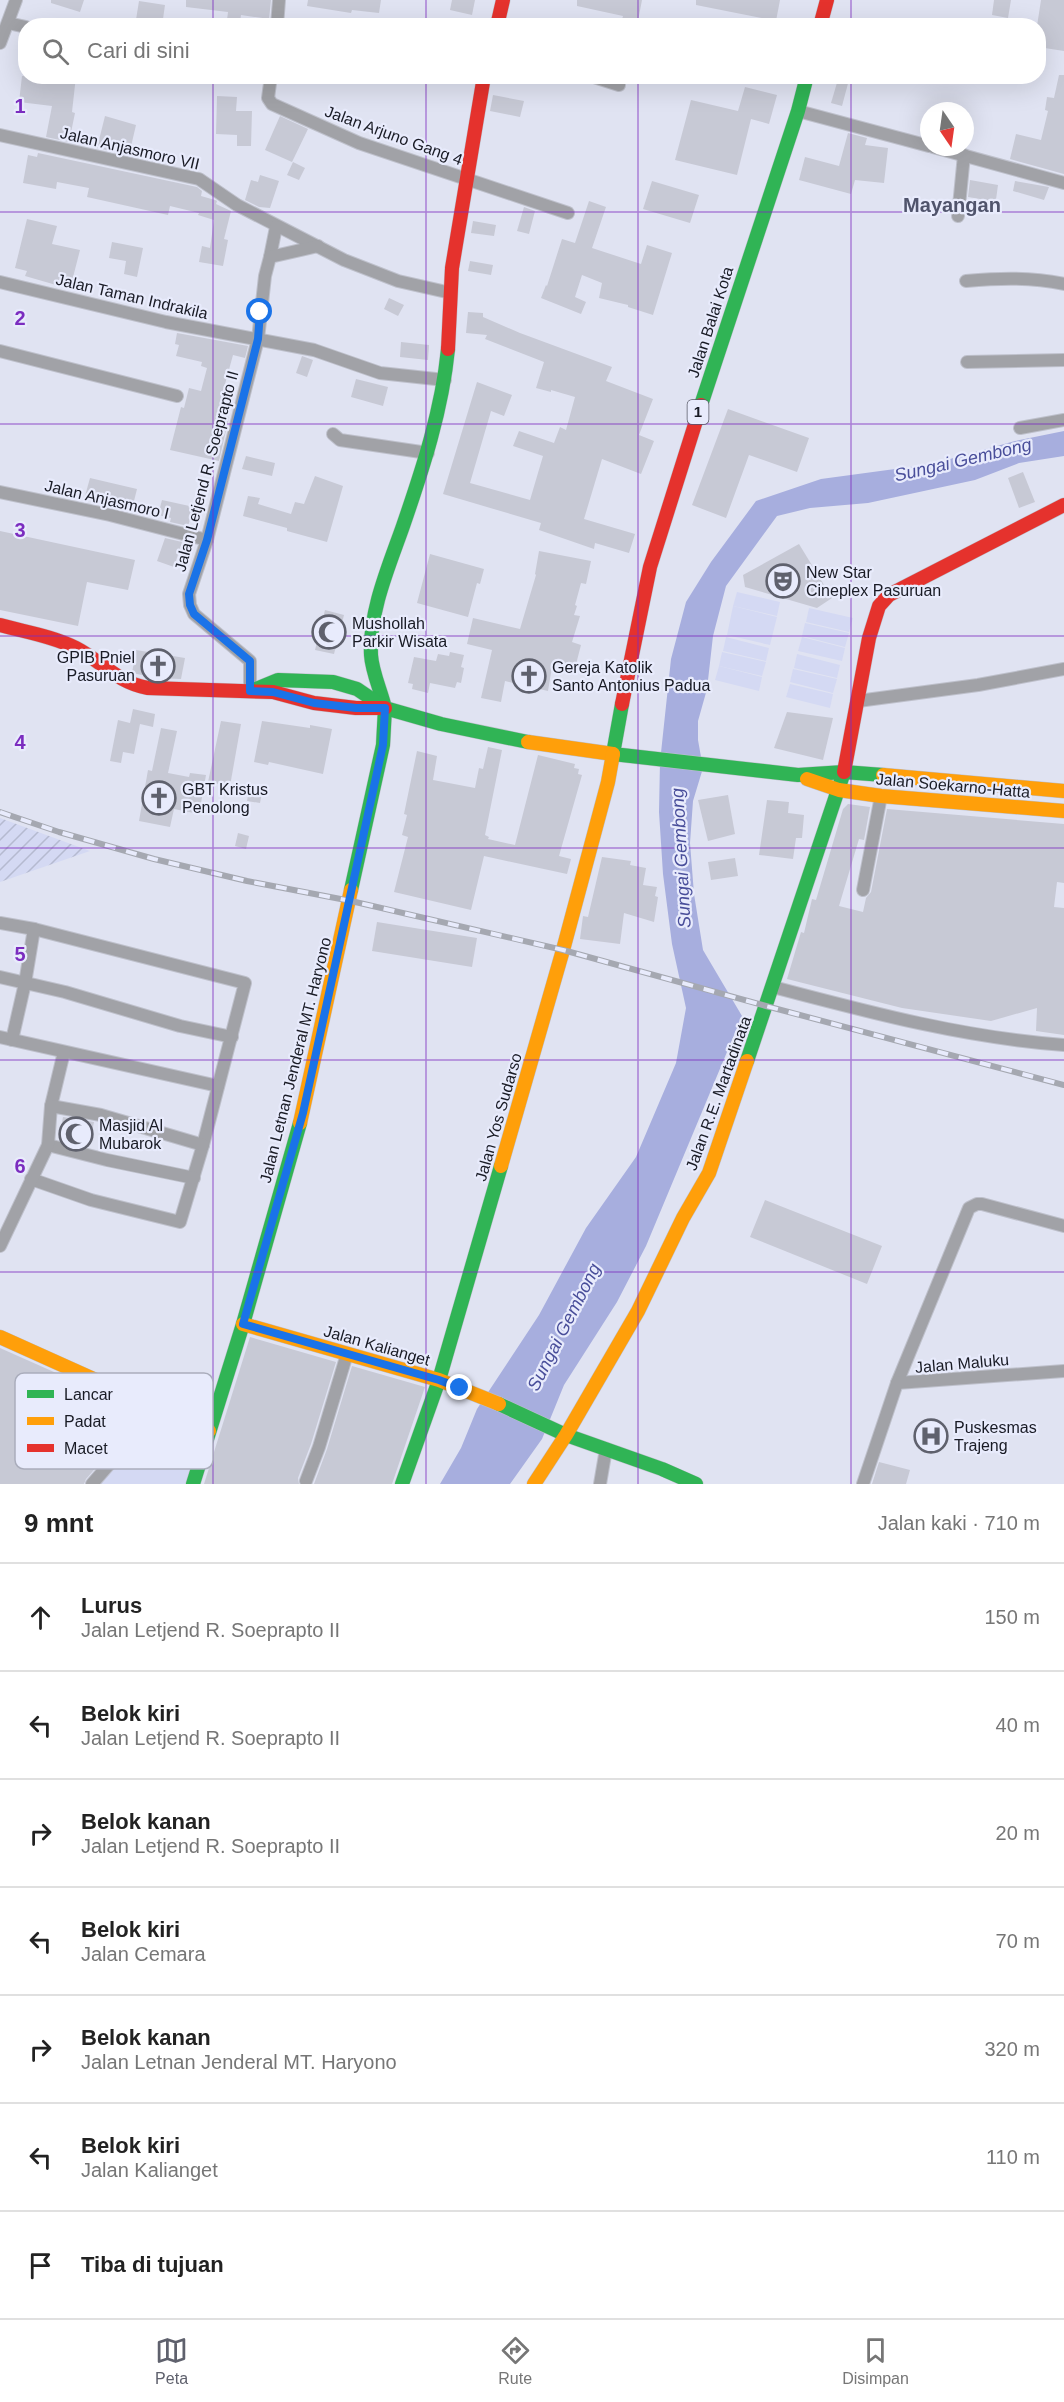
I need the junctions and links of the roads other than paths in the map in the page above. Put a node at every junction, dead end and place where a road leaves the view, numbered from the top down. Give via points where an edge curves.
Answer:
1 (16, 0) edge
2 (279, 0) edge
3 (503, 0) edge
4 (826, 0) edge
5 (6, 17) edge
6 (278, 18) edge
7 (499, 18) edge
8 (822, 18) edge
9 (0, 43) edge
10 (270, 84) edge
11 (483, 84) edge
12 (614, 84) edge
13 (805, 84) edge
14 (620, 86) dead end
15 (798, 111) junction
16 (0, 135) edge
17 (920, 144) edge
18 (964, 156) edge
19 (968, 156) edge
20 (466, 178) junction
21 (1064, 183) edge
22 (568, 213) dead end
23 (958, 216) dead end
24 (276, 227) junction
25 (318, 246) junction
26 (270, 257) junction
27 (966, 281) dead end
28 (0, 282) edge
29 (1064, 284) edge
30 (452, 293) junction
31 (258, 339) junction
32 (0, 351) edge
33 (1064, 360) edge
34 (967, 362) dead end
35 (445, 381) junction
36 (177, 396) dead end
37 (1064, 420) edge
38 (1020, 429) dead end
39 (333, 434) dead end
40 (428, 453) junction
41 (0, 492) edge
42 (1064, 505) edge
43 (207, 540) junction
44 (0, 625) edge
45 (1064, 669) edge
46 (250, 691) junction
47 (858, 701) junction
48 (385, 708) junction
49 (613, 754) junction
50 (844, 771) junction
51 (798, 776) junction
52 (839, 790) junction
53 (1064, 791) edge
54 (881, 796) junction
55 (1064, 811) edge
56 (863, 890) dead end
57 (0, 923) edge
58 (34, 929) junction
59 (0, 977) edge
60 (25, 983) junction
61 (773, 987) junction
62 (232, 1037) junction
63 (6, 1038) edge
64 (1064, 1045) edge
65 (64, 1052) junction
66 (218, 1086) junction
67 (51, 1106) junction
68 (48, 1145) junction
69 (203, 1145) junction
70 (194, 1178) junction
71 (32, 1179) junction
72 (1064, 1226) edge
73 (0, 1246) edge
74 (243, 1324) junction
75 (0, 1337) edge
76 (347, 1354) junction
77 (1064, 1371) edge
78 (82, 1373) edge
79 (439, 1380) junction
80 (897, 1383) junction
81 (213, 1418) edge
82 (560, 1432) junction
83 (606, 1449) junction
84 (105, 1469) edge
85 (198, 1469) edge
86 (306, 1481) dead end
87 (92, 1484) edge
88 (193, 1484) edge
89 (402, 1484) edge
90 (534, 1484) edge
91 (600, 1484) edge
92 (696, 1484) edge
93 (863, 1484) edge

1 - 5 street
2 - 6 street
3 - 7 main road
4 - 8 main road
5 - 9 street
10 - 20 street, Jalan Arjuno Gang 4 via 268,98 272,104 359,143
11 - 20 main road, Jalan Letnan Jenderal MT. Haryono
12 - 14 street
13 - 15 main road, Jalan Balai Kota / 1
15 - 17 street
15 - 49 main road, Jalan Balai Kota / 1 via 650,567
16 - 24 street, Jalan Anjasmoro VII via 199,179
18 - 23 street
19 - 21 street
20 - 22 street
20 - 30 main road, Jalan Letnan Jenderal MT. Haryono via 452,268
24 - 25 street
24 - 26 street
25 - 26 street
25 - 30 street via 398,281
26 - 31 street
27 - 29 street via 1014,277
28 - 31 street, Jalan Taman Indrakila via 166,322
30 - 35 main road, Jalan Letnan Jenderal MT. Haryono
31 - 35 street, Jalan Taman Indrakila via 314,350 380,373
31 - 43 street, Jalan Letjend R. Soeprapto II
32 - 36 street
33 - 34 street
35 - 40 main road, Jalan Letnan Jenderal MT. Haryono
37 - 38 street
39 - 40 street via 340,440
40 - 48 main road, Jalan Letnan Jenderal MT. Haryono via 373,624 371,656
41 - 43 street, Jalan Anjasmoro I
42 - 47 main road, Jalan R.E. Martadinata via 889,595 874,619
43 - 46 street, Jalan Letjend R. Soeprapto II via 189,594 190,605 194,614 250,661
44 - 46 main road via 56,639 78,649 130,685
45 - 47 street
46 - 48 main road via 273,692 314,703
46 - 48 main road via 278,680 333,682 357,689
47 - 50 main road, Jalan R.E. Martadinata
48 - 49 main road via 428,722
48 - 74 main road, Jalan Letnan Jenderal MT. Haryono via 383,745 303,1113
49 - 51 main road
49 - 79 main road, Jalan Yos Sudarso via 563,950
50 - 51 main road, Jalan Soekarno-Hatta
50 - 52 main road, Jalan R.E. Martadinata
50 - 53 main road, Jalan Soekarno-Hatta
51 - 52 main road, Jalan Soekarno-Hatta
52 - 54 main road, Jalan Soekarno-Hatta
52 - 61 main road, Jalan R.E. Martadinata
54 - 55 main road, Jalan Soekarno-Hatta
54 - 56 street
57 - 58 street
58 - 60 street
58 - 62 street via 243,981 244,993
59 - 60 street
60 - 62 street
60 - 63 street
61 - 64 street via 924,1024
61 - 82 main road, Jalan R.E. Martadinata via 708,1173 638,1311
62 - 66 street
63 - 65 street
65 - 66 street
65 - 67 street
66 - 69 street
67 - 68 street
67 - 69 street via 101,1115
68 - 70 street
68 - 71 street
69 - 70 street
70 - 71 street via 182,1220 177,1223
71 - 73 street
72 - 80 street via 982,1204 969,1209
74 - 76 main road, Jalan Kalianget
74 - 81 main road, Jalan Letnan Jenderal MT. Haryono
75 - 78 main road
76 - 79 main road, Jalan Kalianget
76 - 86 street
77 - 80 street, Jalan Maluku
79 - 82 main road, Jalan Kalianget
79 - 89 main road, Jalan Yos Sudarso
80 - 93 street, Jalan Maluku
82 - 83 main road, Jalan Kalianget
82 - 90 main road, Jalan R.E. Martadinata
83 - 91 street
83 - 92 main road, Jalan Kalianget
84 - 87 street
85 - 88 main road, Jalan Letnan Jenderal MT. Haryono

